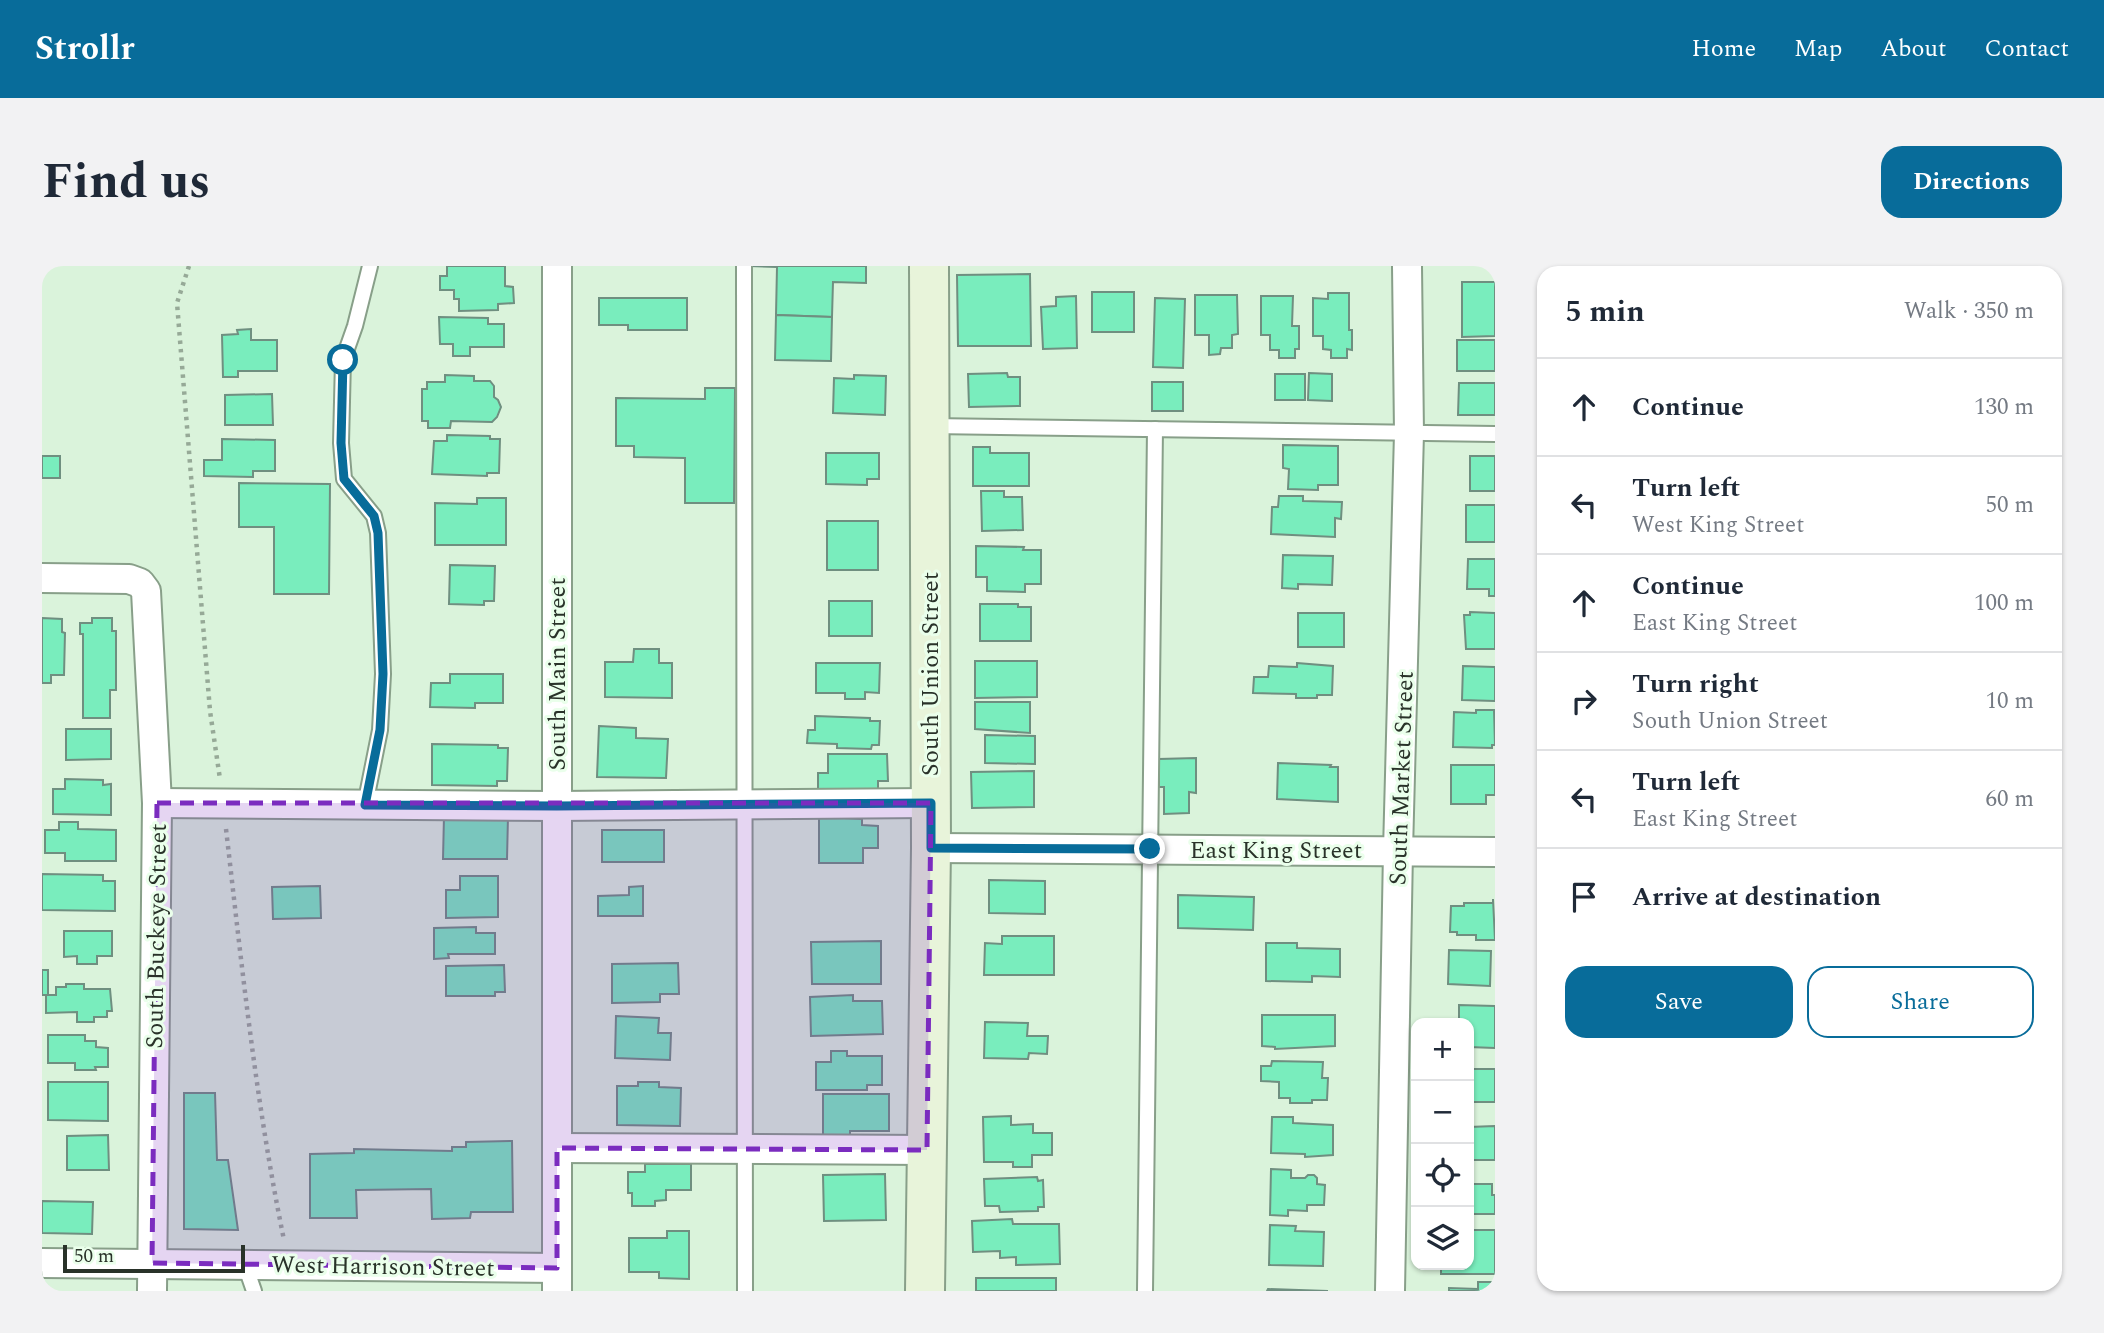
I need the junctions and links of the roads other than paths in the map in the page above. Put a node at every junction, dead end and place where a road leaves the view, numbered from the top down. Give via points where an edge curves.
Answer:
1 (370, 266) edge
2 (558, 266) edge
3 (744, 266) edge
4 (929, 266) edge
5 (1407, 266) edge
6 (929, 426) junction
7 (1155, 429) junction
8 (1409, 433) junction
9 (1495, 433) edge
10 (42, 578) edge
11 (157, 803) junction
12 (931, 803) junction
13 (744, 804) junction
14 (365, 805) junction
15 (557, 806) junction
16 (931, 848) junction
17 (1150, 849) junction
18 (1398, 851) junction
19 (1495, 852) edge
20 (557, 1148) junction
21 (744, 1149) junction
22 (927, 1150) junction
23 (42, 1263) edge
24 (152, 1263) junction
25 (245, 1265) junction
26 (557, 1280) edge
27 (152, 1291) edge
28 (254, 1291) edge
29 (745, 1291) edge
30 (925, 1291) edge
31 (1145, 1291) edge
32 (1391, 1291) edge

1 - 14 lane via 343,360 341,443 344,479 374,516 378,533 383,674 380,730
2 - 15 street, South Main Street
3 - 13 lane
4 - 6 street, South Union Street
5 - 8 street, South Market Street
6 - 7 lane
6 - 12 street, South Union Street
7 - 8 lane
7 - 17 lane
8 - 9 lane
8 - 18 street, South Market Street
10 - 11 street, South Buckeye Street via 129,579 146,591
11 - 14 street
11 - 24 street, South Buckeye Street
12 - 13 street
12 - 16 street, South Union Street
13 - 15 street
13 - 21 lane
14 - 15 street
15 - 20 street, South Main Street
16 - 17 street, East King Street
16 - 22 street, South Union Street
17 - 18 street, East King Street
17 - 31 lane
18 - 19 street, East King Street
18 - 32 street, South Market Street
20 - 21 street
20 - 26 street, South Main Street
21 - 22 street
21 - 29 lane
22 - 30 street, South Union Street
23 - 24 street, West Harrison Street
24 - 25 street, West Harrison Street
24 - 27 street, South Buckeye Street
25 - 26 street, West Harrison Street
25 - 28 lane

